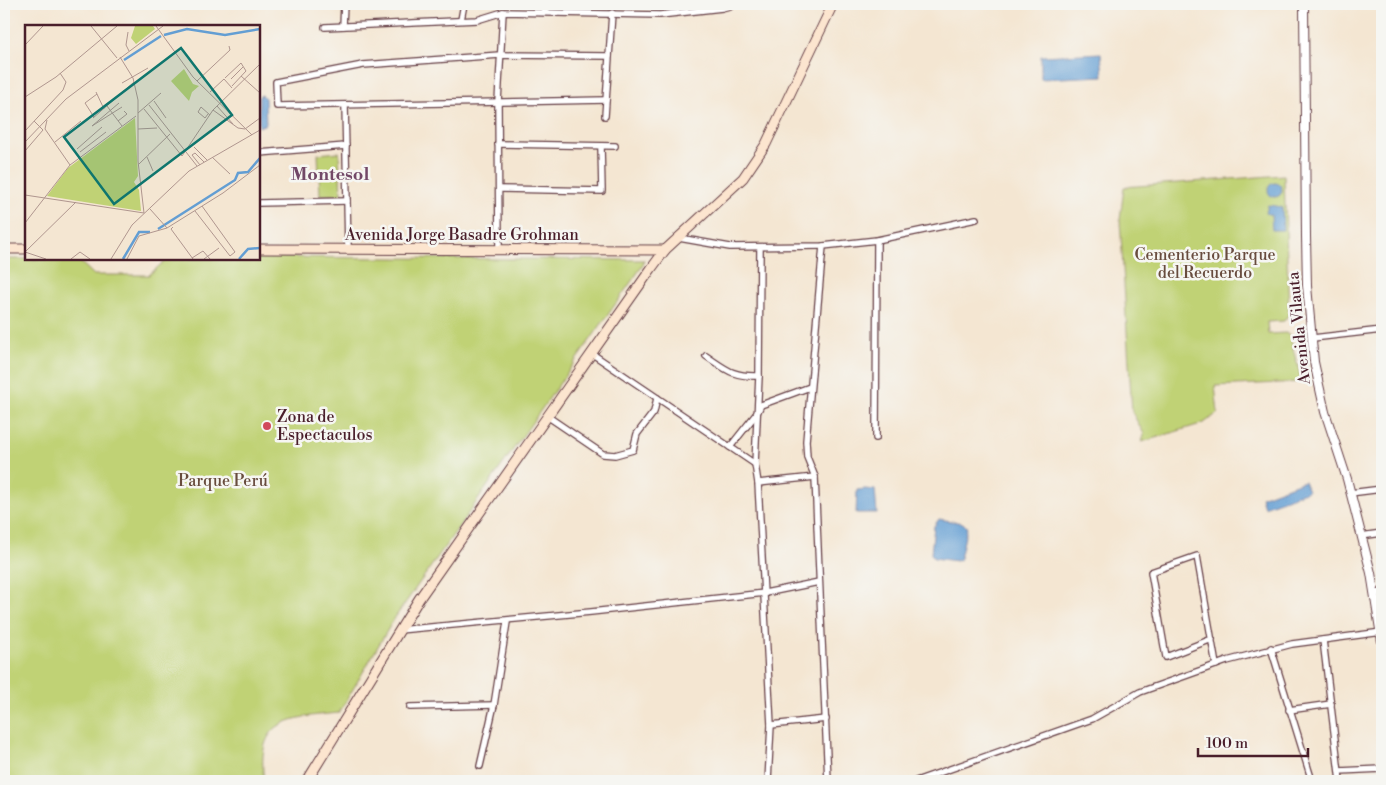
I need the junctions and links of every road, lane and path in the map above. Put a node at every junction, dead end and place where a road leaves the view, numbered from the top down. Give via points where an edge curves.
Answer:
1 (344, 4) edge
2 (464, 4) edge
3 (737, 4) edge
4 (832, 4) edge
5 (1304, 4) edge
6 (503, 12) junction
7 (612, 14) junction
8 (461, 20) junction
9 (343, 26) junction
10 (325, 27) dead end
11 (500, 55) junction
12 (609, 56) junction
13 (606, 100) junction
14 (498, 102) junction
15 (346, 105) junction
16 (605, 116) dead end
17 (498, 144) junction
18 (346, 146) junction
19 (602, 146) junction
20 (615, 146) dead end
21 (260, 154) edge
22 (498, 189) junction
23 (347, 201) junction
24 (260, 203) edge
25 (976, 219) dead end
26 (679, 238) junction
27 (877, 240) junction
28 (823, 246) junction
29 (760, 248) junction
30 (4, 249) edge
31 (25, 249) edge
32 (260, 249) edge
33 (348, 249) junction
34 (499, 250) junction
35 (665, 250) junction
36 (1382, 330) edge
37 (1312, 338) junction
38 (591, 353) junction
39 (706, 356) dead end
40 (759, 376) junction
41 (810, 387) junction
42 (657, 398) junction
43 (757, 414) junction
44 (547, 416) junction
45 (876, 438) dead end
46 (730, 447) junction
47 (755, 464) junction
48 (815, 477) junction
49 (758, 483) junction
50 (1382, 489) edge
51 (1350, 493) junction
52 (1382, 533) edge
53 (1361, 536) junction
54 (819, 582) junction
55 (765, 592) junction
56 (1378, 593) edge
57 (508, 622) junction
58 (399, 630) junction
59 (1382, 632) edge
60 (1212, 639) junction
61 (1323, 640) junction
62 (1382, 642) edge
63 (1272, 648) junction
64 (1216, 665) junction
65 (1331, 704) junction
66 (494, 705) junction
67 (410, 707) dead end
68 (1289, 710) junction
69 (826, 719) junction
70 (771, 725) junction
71 (480, 766) dead end
72 (1382, 768) edge
73 (1339, 771) junction
74 (307, 781) edge
75 (768, 781) edge
76 (828, 781) edge
77 (916, 781) edge
78 (1312, 781) edge
79 (1340, 781) edge

1 - 9 street
2 - 8 street
3 - 7 street via 688,13
4 - 26 main road via 754,164 744,178
5 - 37 street, Avenida Vilauta via 1307,286
6 - 7 street
6 - 8 street via 477,20
6 - 11 street
7 - 12 street
8 - 9 street
9 - 10 street
11 - 12 street
11 - 14 street
11 - 15 street via 364,65 276,82 277,106
12 - 13 street
13 - 14 street
13 - 16 street
14 - 15 street
14 - 17 street
15 - 18 street
17 - 19 street
17 - 22 street
18 - 21 street
18 - 23 street
19 - 20 street
19 - 22 street via 602,191
22 - 34 street
23 - 24 street
23 - 33 street
25 - 27 street
26 - 29 street
26 - 35 main road
27 - 28 street
27 - 45 street
28 - 29 street
28 - 41 street
29 - 40 street
30 - 31 main road
32 - 33 main road, Avenida Jorge Basadre Grohman
33 - 34 main road, Avenida Jorge Basadre Grohman
34 - 35 main road, Avenida Jorge Basadre Grohman
35 - 38 main road
36 - 37 street
37 - 51 street, Avenida Vilauta via 1319,389
38 - 42 street
38 - 44 main road
39 - 40 street via 733,374
40 - 43 street
41 - 43 street via 761,405
41 - 48 street via 807,457
42 - 44 street via 654,412 640,428 633,450 615,456 603,454
42 - 46 street
43 - 46 street
43 - 47 street
44 - 58 main road
46 - 47 street
47 - 49 street
48 - 49 street
48 - 54 street
49 - 55 street
50 - 51 street
51 - 53 street, Avenida Vilauta
52 - 53 street
53 - 56 street, Avenida Vilauta
54 - 55 street
54 - 69 street
55 - 57 street
55 - 70 street
56 - 59 street, Avenida Vilauta
57 - 58 street
57 - 66 street
58 - 74 main road
59 - 61 street
59 - 62 street, Avenida Vilauta
60 - 60 street via 1166,657 1151,572 1198,556
60 - 64 street
61 - 63 street
61 - 65 street
63 - 64 street
63 - 68 street
64 - 77 street via 1140,692 1092,719
65 - 68 street
65 - 73 street
66 - 67 street
66 - 71 street
68 - 78 street
69 - 70 street
69 - 76 street
70 - 75 street
72 - 73 street
73 - 79 street

